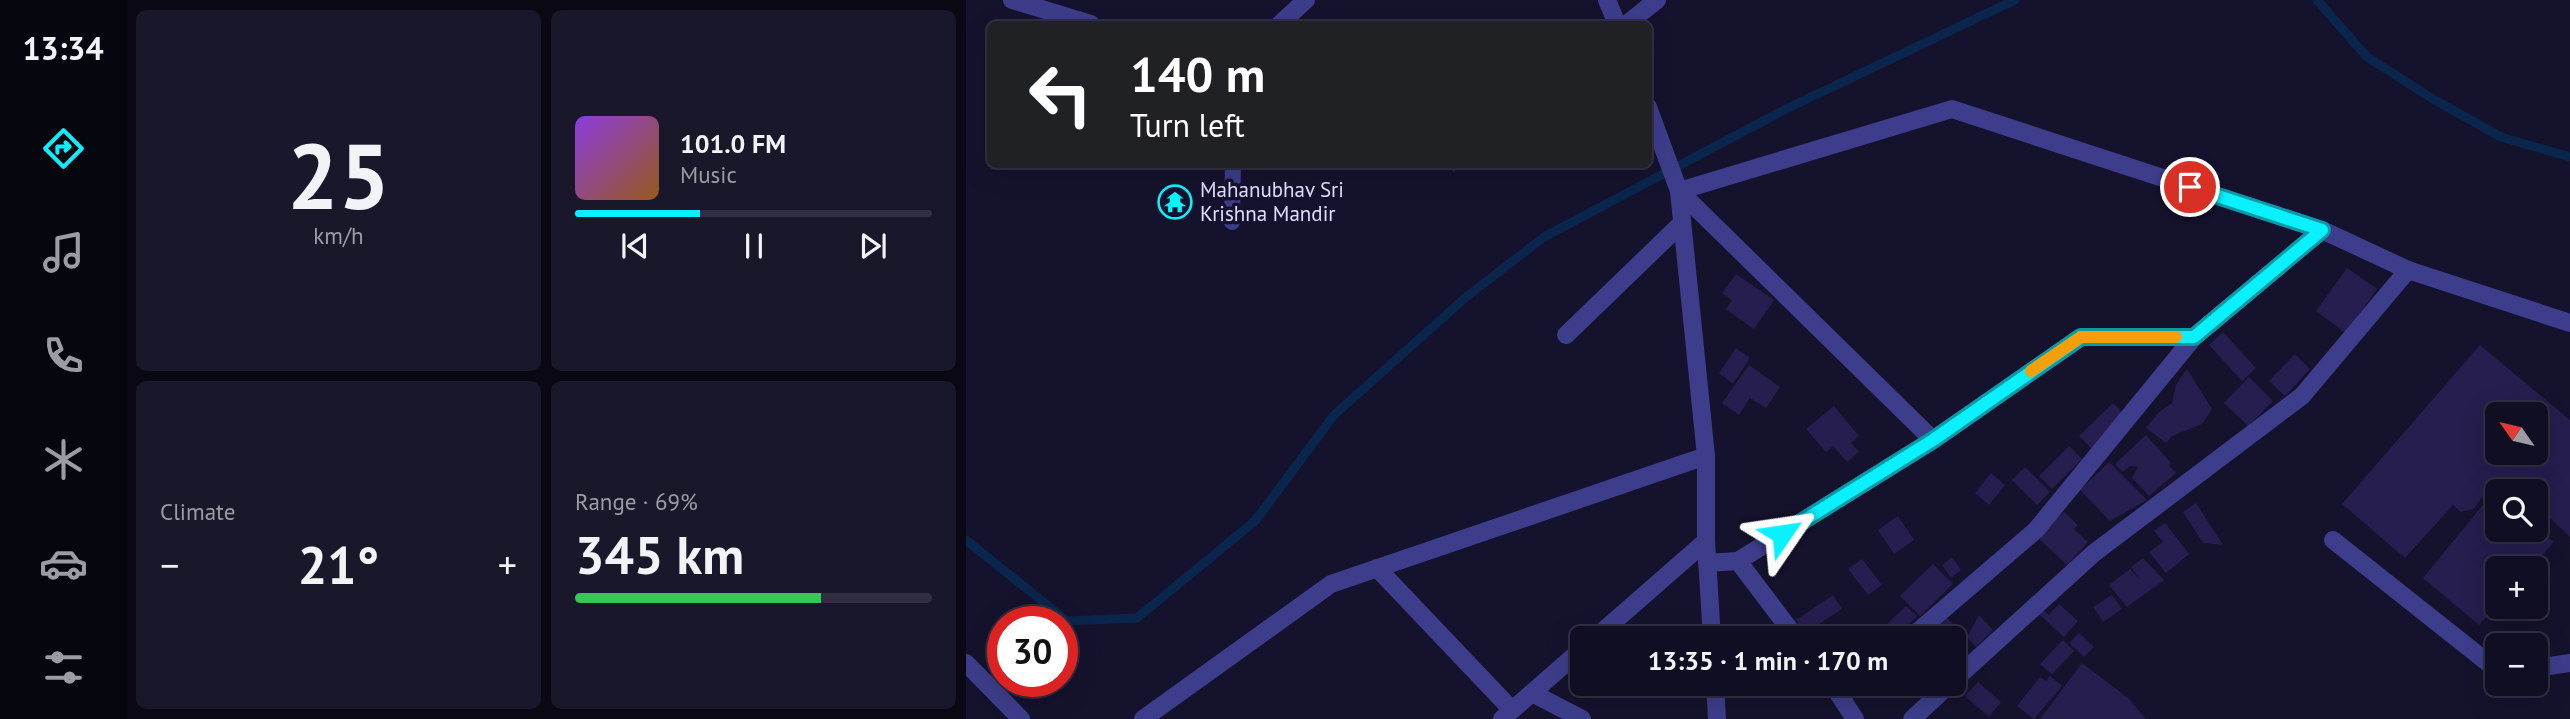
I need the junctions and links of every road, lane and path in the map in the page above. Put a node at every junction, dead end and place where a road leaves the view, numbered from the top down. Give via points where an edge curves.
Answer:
1 (1012, 0) edge
2 (1306, 0) edge
3 (1608, 0) edge
4 (1657, 0) edge
5 (1081, 21) edge
6 (1283, 21) edge
7 (1616, 21) edge
8 (1631, 21) edge
9 (1652, 118) edge
10 (1233, 168) edge
11 (1677, 184) junction
12 (1232, 222) dead end
13 (1682, 223) junction
14 (2322, 230) junction
15 (2408, 270) junction
16 (2570, 323) edge
17 (1566, 335) dead end
18 (2194, 337) junction
19 (1933, 440) junction
20 (1706, 456) junction
21 (2333, 540) dead end
22 (1706, 541) junction
23 (1738, 561) junction
24 (1707, 563) junction
25 (1377, 568) junction
26 (1609, 626) edge
27 (1711, 626) edge
28 (1787, 626) edge
29 (1924, 626) edge
30 (1570, 660) edge
31 (2485, 660) edge
32 (966, 663) edge
33 (2570, 663) edge
34 (2548, 666) edge
35 (1966, 669) edge
36 (1532, 693) junction
37 (1716, 696) edge
38 (1840, 696) edge
39 (1937, 696) edge
40 (1507, 715) edge
41 (1020, 719) edge
42 (1143, 719) edge
43 (1582, 719) edge
44 (1717, 719) edge
45 (1855, 719) edge
46 (1912, 719) edge

1 - 5 street
2 - 6 street
3 - 7 street
4 - 8 street
9 - 11 street
10 - 12 lane
11 - 13 street
11 - 14 street via 1952,109
11 - 19 street
13 - 17 street
13 - 20 street
14 - 15 street
14 - 18 street
15 - 16 street
15 - 35 street via 2302,397 2094,553
18 - 19 street via 2081,337
18 - 29 street via 2036,530
19 - 23 street
20 - 22 street
20 - 25 street
21 - 31 street
22 - 24 street
22 - 26 street
23 - 24 street
23 - 28 street
24 - 27 street
25 - 40 street
25 - 42 street via 1331,584
30 - 36 street
32 - 41 street
33 - 34 street
36 - 40 street
36 - 43 street
37 - 44 street
38 - 45 street
39 - 46 street

